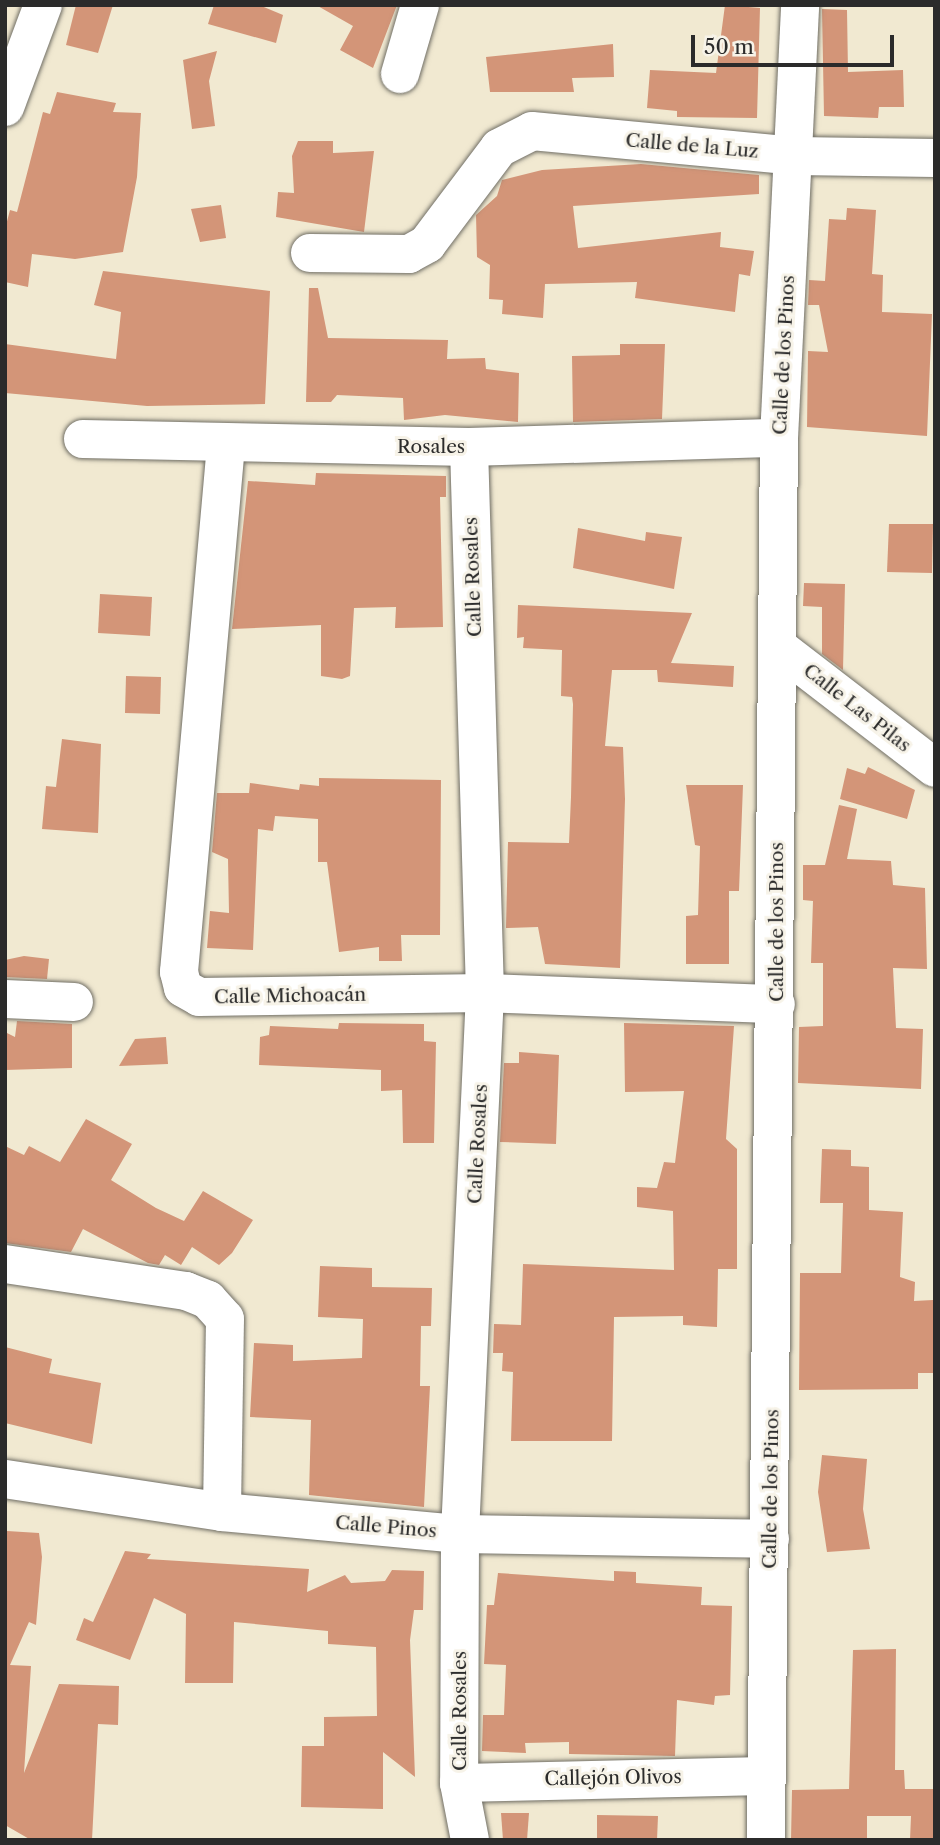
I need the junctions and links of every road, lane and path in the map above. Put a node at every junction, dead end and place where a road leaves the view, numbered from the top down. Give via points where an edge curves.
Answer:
1 (43, 5) edge
2 (420, 5) edge
3 (800, 5) edge
4 (400, 74) dead end
5 (5, 107) edge
6 (794, 156) junction
7 (935, 158) edge
8 (310, 253) dead end
9 (779, 438) junction
10 (83, 439) dead end
11 (226, 445) junction
12 (469, 447) junction
13 (778, 647) junction
14 (935, 768) edge
15 (485, 993) junction
16 (5, 999) edge
17 (74, 1002) dead end
18 (776, 1004) junction
19 (5, 1264) edge
20 (5, 1479) edge
21 (222, 1512) junction
22 (460, 1534) junction
23 (770, 1539) junction
24 (767, 1776) junction
25 (459, 1783) junction
26 (470, 1840) edge
27 (766, 1840) edge

1 - 5 street
2 - 4 street
3 - 6 street, Calle de los Pinos
6 - 7 street, Calle de la Luz
6 - 8 street, Calle de la Luz via 532,131 499,148 428,244 409,254
6 - 9 street, Calle de los Pinos
9 - 12 street, Rosales
9 - 13 street, Calle de los Pinos
10 - 11 street, Rosales
11 - 12 street, Rosales
11 - 15 street, Calle Michoacán via 178,972 183,988 199,997
12 - 15 street, Calle Rosales
13 - 14 street, Calle Las Pilas
13 - 18 street, Calle de los Pinos
15 - 18 street, Calle Michoacán
15 - 22 street, Calle Rosales
16 - 17 street
18 - 23 street, Calle de los Pinos
19 - 21 street via 186,1291 208,1300 225,1319
20 - 21 street, Calle Pinos
21 - 22 street, Calle Pinos
22 - 23 street, Calle Pinos
22 - 25 street, Calle Rosales
23 - 24 street, Calle de los Pinos
24 - 25 street, Callejón Olivos
24 - 27 street, Calle de los Pinos
25 - 26 street, Calle Rosales

